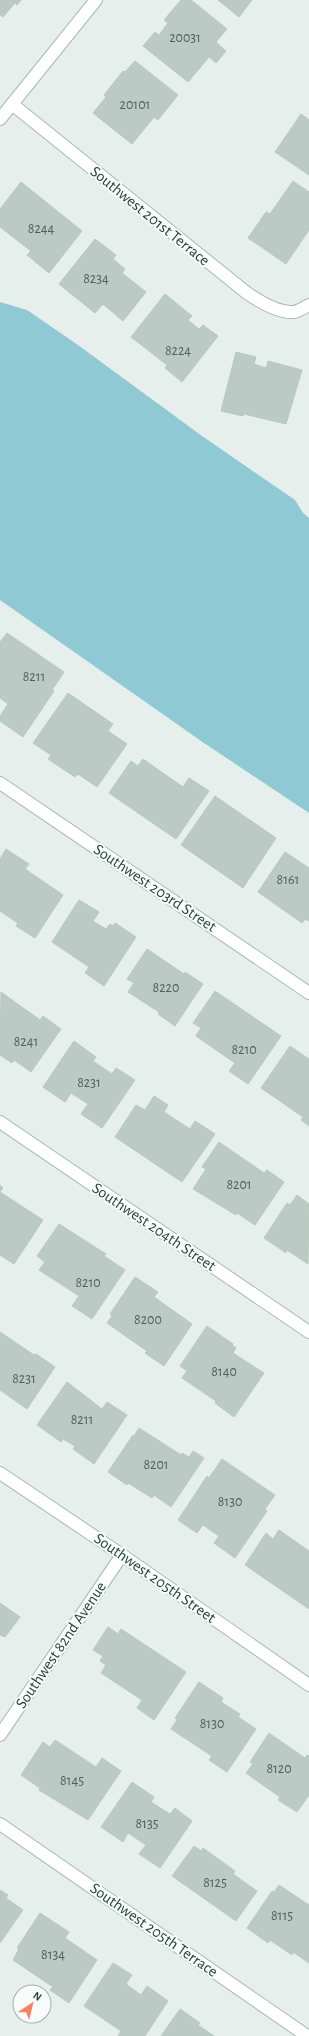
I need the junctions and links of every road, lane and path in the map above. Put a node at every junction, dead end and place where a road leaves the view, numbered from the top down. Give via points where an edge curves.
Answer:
1 (96, 0) edge
2 (12, 104) junction
3 (0, 119) edge
4 (309, 305) edge
5 (0, 783) edge
6 (309, 993) edge
7 (0, 1122) edge
8 (309, 1332) edge
9 (0, 1473) edge
10 (122, 1554) junction
11 (309, 1685) edge
12 (0, 1735) edge
13 (0, 1824) edge
14 (307, 2036) edge

1 - 2 street
2 - 3 street
2 - 4 street, Southwest 201st Terrace via 234,284 260,302 277,309 295,312
5 - 6 street, Southwest 203rd Street
7 - 8 street, Southwest 204th Street
9 - 10 street, Southwest 205th Street
10 - 11 street, Southwest 205th Street
10 - 12 street, Southwest 82nd Avenue
13 - 14 street, Southwest 205th Terrace

